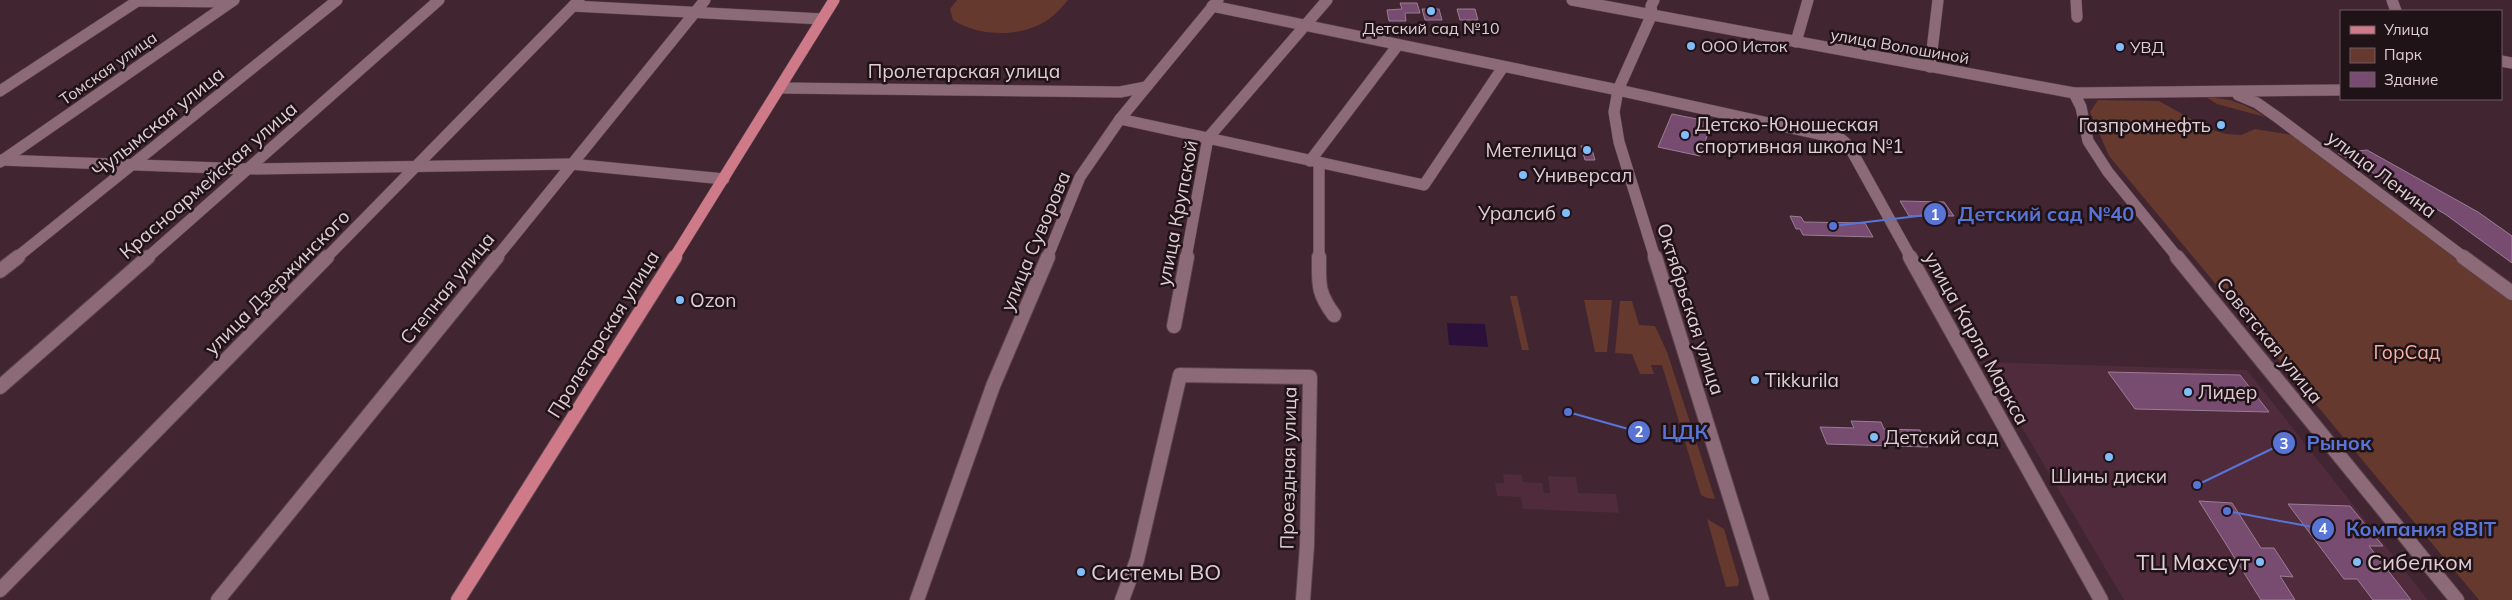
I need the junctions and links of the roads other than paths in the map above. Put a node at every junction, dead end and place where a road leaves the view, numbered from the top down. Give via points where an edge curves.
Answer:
1 (139, 0) edge
2 (337, 0) edge
3 (439, 0) edge
4 (705, 0) edge
5 (834, 0) edge
6 (1327, 0) edge
7 (1572, 0) edge
8 (1654, 0) edge
9 (1808, 0) edge
10 (1938, 0) edge
11 (2076, 0) edge
12 (232, 1) edge
13 (576, 3) edge
14 (1215, 3) edge
15 (696, 11) junction
16 (1652, 14) junction
17 (2077, 17) dead end
18 (822, 19) junction
19 (1306, 26) junction
20 (1796, 42) junction
21 (1398, 45) junction
22 (1503, 67) junction
23 (1930, 67) junction
24 (1146, 87) junction
25 (781, 88) junction
26 (1618, 90) junction
27 (2340, 90) edge
28 (0, 91) edge
29 (1120, 92) junction
30 (2226, 92) junction
31 (2074, 93) junction
32 (1131, 106) junction
33 (1120, 119) junction
34 (1208, 138) junction
35 (1, 160) edge
36 (1315, 161) junction
37 (571, 164) junction
38 (131, 167) junction
39 (416, 168) junction
40 (247, 169) junction
41 (724, 179) junction
42 (0, 271) edge
43 (2512, 293) edge
44 (1334, 315) dead end
45 (1174, 326) dead end
46 (0, 387) edge
47 (0, 590) edge
48 (218, 600) edge
49 (458, 600) edge
50 (917, 600) edge
51 (1122, 600) edge
52 (1303, 600) edge
53 (1762, 600) edge
54 (2102, 600) edge
55 (2457, 600) edge

1 - 12 street
1 - 28 street
2 - 38 street, Чулымская улица
3 - 40 street, Красноармейская улица
4 - 15 street, Степная улица
5 - 18 main road, Пролетарская улица
6 - 19 street, улица Крупской
7 - 16 street, улица Волошиной
8 - 16 street, Октябрьская улица
9 - 20 street
10 - 23 street
11 - 17 street
12 - 35 street, Томская улица
13 - 15 street
13 - 39 street, улица Дзержинского
14 - 19 street, улица Карла Маркса
14 - 24 street, улица Суворова
15 - 18 street
15 - 37 street, Степная улица
16 - 20 street, улица Волошиной
16 - 26 street, Октябрьская улица
18 - 25 main road, Пролетарская улица
19 - 21 street, улица Карла Маркса
19 - 34 street, улица Крупской
20 - 23 street, улица Волошиной
21 - 22 street, улица Карла Маркса
21 - 36 street
22 - 26 street, улица Карла Маркса
22 - 36 street via 1424,185
23 - 31 street, улица Волошиной
24 - 29 street, Пролетарская улица
24 - 32 street, улица Суворова
25 - 29 street, Пролетарская улица
25 - 41 main road, Пролетарская улица
26 - 53 street, Октябрьская улица via 1614,112 1619,142
26 - 54 street, улица Карла Маркса via 1805,130 1840,139 1849,146
27 - 30 street, улица Волошиной
29 - 32 street
30 - 31 street, улица Волошиной
30 - 43 street, улица Ленина via 2257,103
31 - 55 street, Советская улица via 2088,141 2108,172
32 - 33 street, улица Суворова
33 - 34 street
33 - 50 street, улица Суворова via 1080,177 993,386
34 - 36 street
34 - 45 street, улица Крупской
35 - 38 street
36 - 44 street via 1319,284 1322,299
37 - 39 street
37 - 41 street
37 - 48 street, Степная улица
38 - 40 street
38 - 42 street, Чулымская улица
39 - 40 street
39 - 47 street, улица Дзержинского
40 - 46 street, Красноармейская улица
41 - 49 main road, Пролетарская улица
51 - 52 street, Проездная улица via 1137,560 1180,376 1310,377

